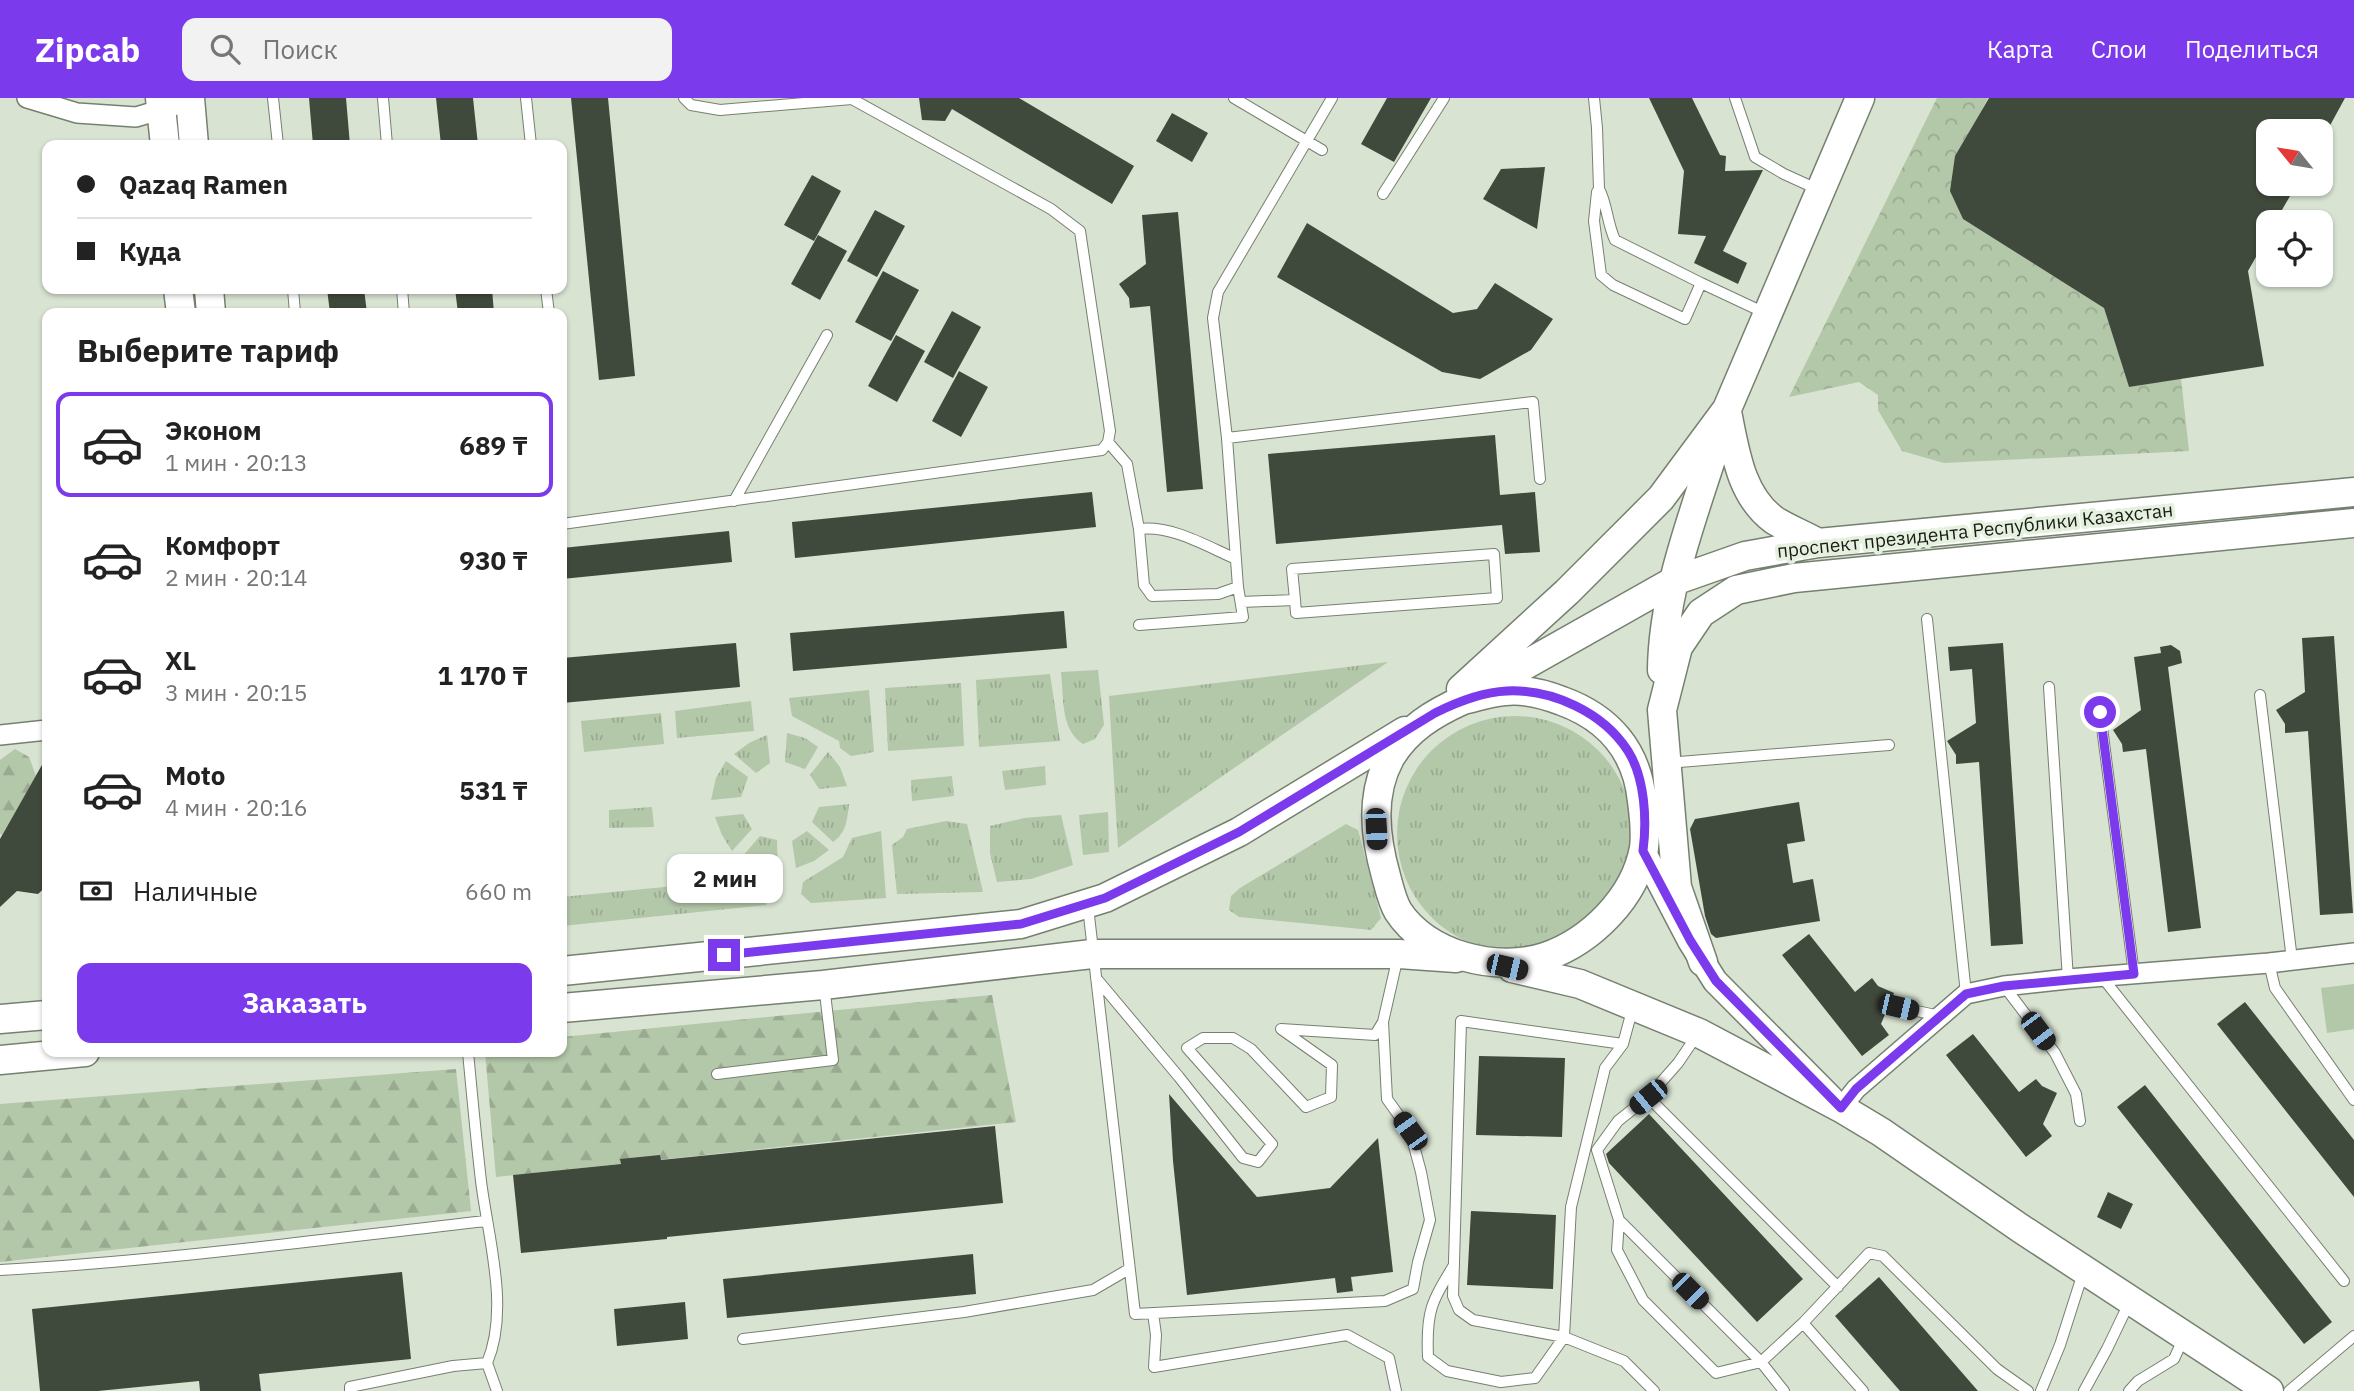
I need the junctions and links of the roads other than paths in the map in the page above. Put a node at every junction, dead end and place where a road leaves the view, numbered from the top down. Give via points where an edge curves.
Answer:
1 (27, 98) edge
2 (273, 98) edge
3 (383, 98) edge
4 (526, 98) edge
5 (684, 98) edge
6 (1234, 98) edge
7 (1332, 98) edge
8 (1444, 98) edge
9 (1594, 98) edge
10 (1734, 98) edge
11 (1860, 98) edge
12 (192, 99) edge
13 (161, 103) edge
14 (164, 140) edge
15 (194, 140) edge
16 (277, 140) edge
17 (387, 140) edge
18 (530, 140) edge
19 (1307, 141) junction
20 (1322, 150) dead end
21 (1599, 189) junction
22 (1821, 191) junction
23 (1383, 194) dead end
24 (1701, 283) junction
25 (1769, 314) junction
26 (827, 335) dead end
27 (1727, 409) junction
28 (1227, 438) junction
29 (1108, 442) junction
30 (1540, 480) dead end
31 (2354, 492) edge
32 (734, 500) junction
33 (567, 523) edge
34 (2354, 523) edge
35 (1139, 529) junction
36 (1818, 543) junction
37 (1236, 559) junction
38 (1674, 581) junction
39 (1238, 587) junction
40 (1295, 600) junction
41 (1241, 602) junction
42 (1927, 620) dead end
43 (1139, 625) dead end
44 (2049, 687) dead end
45 (2260, 695) dead end
46 (1464, 700) junction
47 (1661, 710) junction
48 (2100, 712) dead end
49 (1432, 715) junction
50 (42, 731) edge
51 (0, 735) edge
52 (1889, 745) dead end
53 (1667, 763) junction
54 (1644, 844) junction
55 (1088, 904) junction
56 (2354, 953) edge
57 (1399, 954) junction
58 (1476, 960) junction
59 (2292, 960) junction
60 (1703, 962) junction
61 (2269, 963) junction
62 (1094, 966) junction
63 (567, 970) edge
64 (2134, 974) junction
65 (2102, 977) junction
66 (2068, 979) junction
67 (823, 985) junction
68 (2004, 986) junction
69 (1966, 994) junction
70 (1633, 1006) junction
71 (1898, 1007) dead end
72 (567, 1008) edge
73 (42, 1015) edge
74 (1940, 1016) junction
75 (0, 1019) edge
76 (1383, 1022) junction
77 (1699, 1033) junction
78 (1623, 1044) junction
79 (42, 1056) edge
80 (469, 1057) edge
81 (0, 1060) edge
82 (717, 1074) dead end
83 (1648, 1097) junction
84 (2354, 1100) edge
85 (1841, 1108) junction
86 (2080, 1121) dead end
87 (1619, 1220) junction
88 (486, 1221) junction
89 (1455, 1263) junction
90 (1129, 1269) junction
91 (2085, 1269) junction
92 (0, 1270) edge
93 (2344, 1281) dead end
94 (1838, 1287) junction
95 (2131, 1299) junction
96 (1153, 1313) junction
97 (1802, 1323) junction
98 (2185, 1335) junction
99 (2354, 1336) edge
100 (1564, 1337) junction
101 (743, 1339) dead end
102 (1761, 1362) junction
103 (487, 1363) junction
104 (350, 1391) edge
105 (496, 1391) edge
106 (1396, 1391) edge
107 (1654, 1391) edge
108 (1784, 1391) edge
109 (1863, 1391) edge
110 (2028, 1391) edge
111 (2041, 1391) edge
112 (2084, 1391) edge
113 (2129, 1391) edge
114 (2269, 1391) edge
115 (2289, 1391) edge

1 - 13 street via 100,116 135,117
2 - 16 lane
3 - 17 lane
4 - 18 lane
5 - 29 lane via 720,110 852,99 1051,209 1080,230
6 - 19 lane
7 - 19 lane
8 - 23 lane
9 - 21 lane
10 - 22 lane via 1755,157
11 - 22 main road
12 - 13 street
12 - 15 main road
13 - 14 main road
19 - 20 lane
19 - 28 lane via 1218,292 1213,318
21 - 24 lane via 1615,240
21 - 24 lane via 1594,221 1601,275 1685,319
22 - 25 main road
24 - 25 lane
25 - 27 main road
26 - 32 lane
27 - 36 main road via 1748,490 1773,519
27 - 38 main road
27 - 49 main road via 1661,498 1567,592
28 - 30 lane via 1533,402
28 - 37 lane
29 - 32 lane via 1102,450
29 - 35 lane via 1127,464
31 - 36 main road, проспект президента Республики Казахстан
32 - 33 lane
34 - 47 main road, проспект президента Республики Казахстан via 1794,578 1736,590 1700,613 1678,648
35 - 37 lane via 1155,527
35 - 39 lane via 1144,585 1152,596 1219,594
36 - 38 main road, проспект президента Республики Казахстан via 1745,556
37 - 39 lane
38 - 46 main road, проспект президента Республики Казахстан
38 - 47 main road via 1662,647
39 - 41 lane
40 - 40 lane via 1292,569 1494,554 1497,598 1296,613
40 - 41 lane
41 - 43 lane via 1243,617
42 - 69 lane
44 - 66 lane
45 - 59 lane
46 - 49 main road
46 - 54 main road via 1505,691 1530,692 1578,707 1604,724 1628,751 1640,779
47 - 53 main road
47 - 54 main road
48 - 64 lane
49 - 55 main road via 1239,832
49 - 58 main road via 1405,737 1390,758 1380,785 1377,843 1398,911 1441,948
50 - 51 street
52 - 53 lane
53 - 60 main road via 1676,887
54 - 58 main road via 1632,881 1615,907 1571,946 1543,958 1513,963
54 - 60 street
55 - 62 lane
55 - 63 main road via 1021,924
56 - 59 street
57 - 58 main road
57 - 62 main road
57 - 76 lane
58 - 70 main road via 1580,984
59 - 61 street
60 - 85 street via 1716,981
61 - 64 street
61 - 84 lane via 2276,988
62 - 67 main road
62 - 76 lane via 1243,1158 1258,1163 1272,1144 1187,1048 1203,1038 1233,1038 1251,1049 1306,1107 1331,1097 1332,1065 1281,1030 1375,1035
62 - 90 lane
64 - 65 street
65 - 66 street
65 - 93 lane
66 - 68 street
67 - 72 main road
67 - 82 lane via 833,1060
68 - 69 street
68 - 86 lane via 2055,1053 2076,1094
69 - 74 street
70 - 77 main road
70 - 78 lane
71 - 74 lane
73 - 75 main road
74 - 85 street via 1856,1089
76 - 96 lane via 1387,1099 1410,1131 1430,1220 1413,1289 1385,1301
77 - 83 lane
77 - 85 main road
78 - 89 lane via 1461,1021
78 - 100 lane via 1605,1068 1571,1207
79 - 81 main road
80 - 88 lane
83 - 87 lane via 1618,1121 1597,1150
83 - 94 lane
85 - 91 main road
87 - 102 lane
87 - 102 lane via 1617,1250 1643,1300 1716,1373
88 - 92 lane via 155,1259
88 - 103 lane via 498,1303 494,1347
89 - 100 lane via 1453,1296 1459,1310 1473,1320
89 - 100 lane via 1433,1298 1427,1326 1428,1357 1447,1371 1501,1382 1535,1378
90 - 96 lane via 1135,1314
90 - 101 lane via 1093,1290 964,1312
91 - 95 main road
91 - 111 lane
94 - 97 lane
94 - 110 lane via 1869,1253 1883,1256 1997,1369
95 - 98 main road
95 - 112 lane
96 - 106 lane via 1154,1367 1347,1335 1389,1358
97 - 102 lane
97 - 109 lane
98 - 113 lane via 2174,1359
98 - 114 main road
99 - 115 lane
100 - 107 lane via 1624,1361
102 - 108 lane
103 - 104 lane via 350,1387
103 - 105 lane

